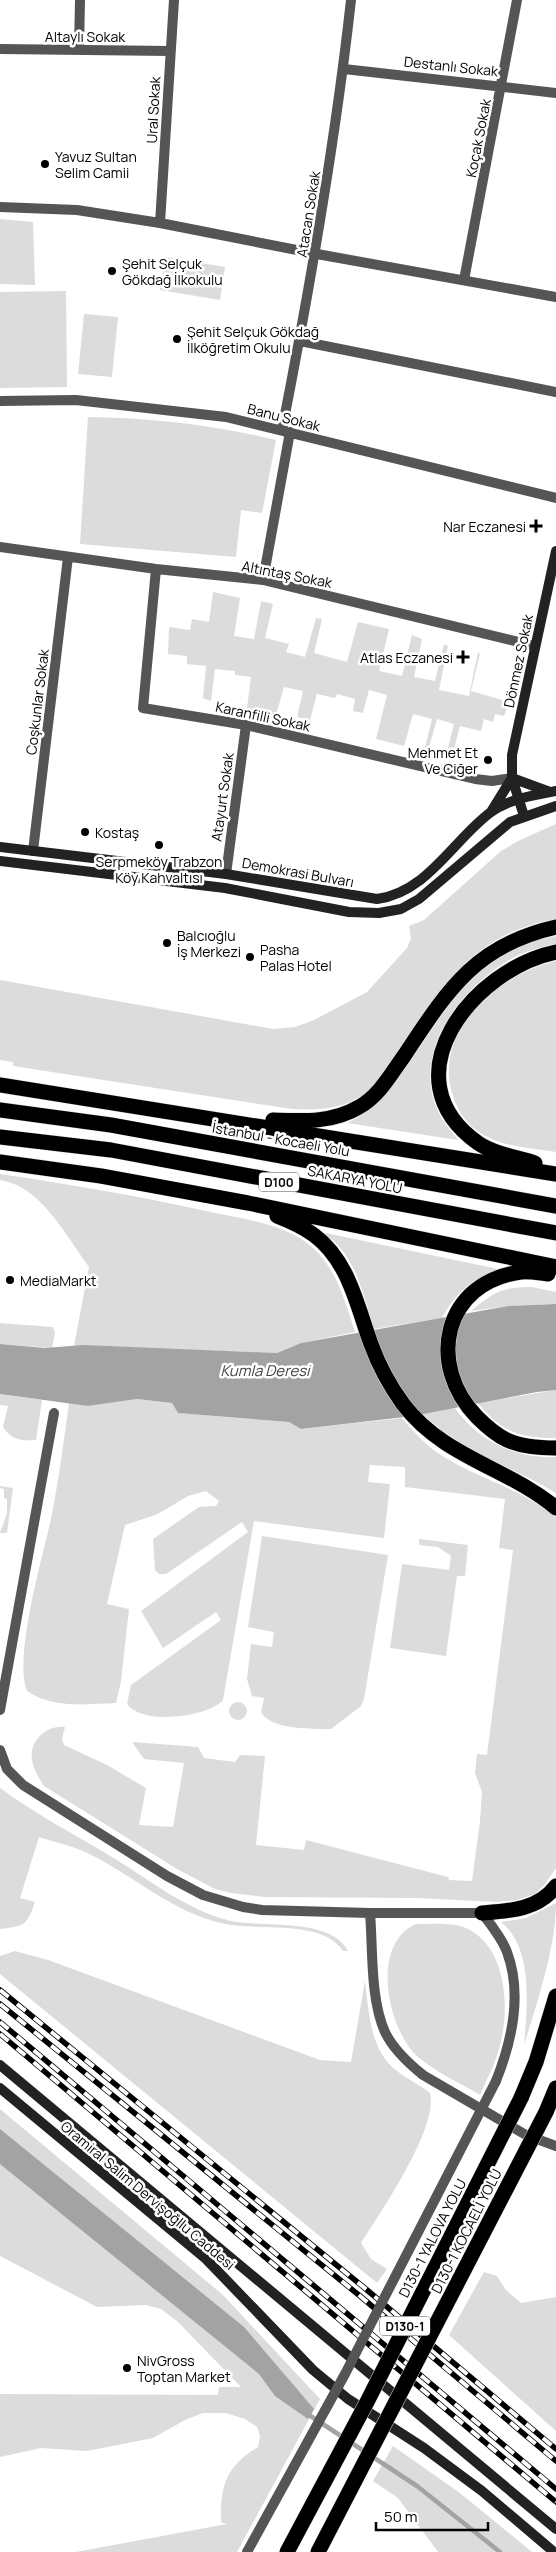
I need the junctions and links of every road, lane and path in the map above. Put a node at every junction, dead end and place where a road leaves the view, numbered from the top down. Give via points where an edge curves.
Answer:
1 (80, 0) edge
2 (174, 0) edge
3 (351, 0) edge
4 (517, 0) edge
5 (0, 49) edge
6 (79, 49) junction
7 (170, 50) junction
8 (344, 69) junction
9 (502, 85) junction
10 (556, 92) edge
11 (0, 207) edge
12 (160, 223) junction
13 (317, 254) junction
14 (464, 280) junction
15 (556, 297) edge
16 (300, 341) junction
17 (556, 392) edge
18 (0, 401) edge
19 (286, 431) junction
20 (556, 498) edge
21 (0, 547) edge
22 (556, 550) edge
23 (68, 557) junction
24 (156, 569) junction
25 (263, 580) junction
26 (535, 646) junction
27 (246, 725) junction
28 (512, 778) junction
29 (553, 791) edge
30 (518, 799) junction
31 (556, 806) edge
32 (491, 812) junction
33 (524, 816) junction
34 (0, 847) edge
35 (33, 851) junction
36 (0, 861) edge
37 (31, 865) junction
38 (226, 874) junction
39 (224, 888) junction
40 (556, 927) edge
41 (556, 952) edge
42 (2, 1086) edge
43 (0, 1110) edge
44 (211, 1118) junction
45 (0, 1137) edge
46 (0, 1162) edge
47 (556, 1169) edge
48 (556, 1174) edge
49 (248, 1203) junction
50 (556, 1206) edge
51 (556, 1233) edge
52 (556, 1268) edge
53 (556, 1275) edge
54 (54, 1413) dead end
55 (556, 1448) edge
56 (556, 1508) edge
57 (0, 1710) edge
58 (0, 1750) edge
59 (556, 1886) edge
60 (370, 1913) junction
61 (482, 1913) junction
62 (556, 1996) edge
63 (0, 2065) edge
64 (0, 2088) edge
65 (556, 2088) edge
66 (556, 2146) edge
67 (556, 2529) edge
68 (247, 2552) edge
69 (287, 2552) edge
70 (318, 2552) edge
71 (554, 2552) edge

1 - 6 street
2 - 7 street, Ural Sokak
3 - 8 street, Atacan Sokak
4 - 9 street, Koçak Sokak
5 - 6 street, Altaylı Sokak
6 - 7 street, Altaylı Sokak
7 - 12 street, Ural Sokak
8 - 9 street, Destanlı Sokak
8 - 13 street, Atacan Sokak
9 - 10 street, Destanlı Sokak
9 - 14 street, Koçak Sokak
11 - 12 street via 77,210
12 - 13 street
13 - 14 street
13 - 16 street, Atacan Sokak
14 - 15 street
16 - 17 street
16 - 19 street, Atacan Sokak
18 - 19 street, Banu Sokak via 76,400 226,417
19 - 20 street, Banu Sokak
19 - 25 street, Atacan Sokak
21 - 23 street, Altıntaş Sokak
22 - 26 main road, Dönmez Sokak
23 - 24 street, Altıntaş Sokak
23 - 35 street, Coşkunlar Sokak
24 - 25 street, Altıntaş Sokak
24 - 27 street, Karanfilli Sokak via 143,708
25 - 26 street, Altıntaş Sokak
26 - 28 main road, Dönmez Sokak via 514,743
27 - 28 street, Karanfilli Sokak via 475,779
27 - 38 street, Atayurt Sokak
28 - 29 main road
28 - 30 main road
28 - 32 main road
29 - 30 main road, Demokrasi Bulvarı
30 - 32 main road, Demokrasi Bulvarı
30 - 33 main road
31 - 33 main road, Demokrasi Bulvarı
32 - 38 main road, Demokrasi Bulvarı via 410,888 388,897 365,898
33 - 39 main road, Demokrasi Bulvarı via 502,827 419,899 401,909 365,914
34 - 35 main road, Demokrasi Bulvarı
35 - 37 main road
35 - 38 main road, Demokrasi Bulvarı
36 - 37 main road, Demokrasi Bulvarı
37 - 39 main road, Demokrasi Bulvarı
38 - 39 main road
40 - 44 highway via 511,941 457,980 386,1081 360,1106 323,1120
41 - 47 highway via 510,969 471,1000 446,1039 440,1080 441,1092 453,1118 479,1144
42 - 44 highway
43 - 50 highway, İstanbul - Kocaeli Yolu / D100 via 130,1128
44 - 48 highway
45 - 51 highway, SAKARYA YOLU / D100 via 111,1150
46 - 49 highway via 101,1176
49 - 52 highway
49 - 56 highway via 294,1223 315,1236 331,1252 343,1269 389,1383 413,1416 450,1447 534,1492
53 - 55 highway via 523,1272 500,1277 482,1286 454,1314 447,1352 449,1371 466,1406 487,1428 507,1440 532,1447
54 - 57 street
58 - 60 street via 7,1769 23,1785 167,1876 203,1895 262,1910
59 - 61 highway via 524,1908
60 - 61 street
60 - 66 street via 379,2011 385,2032 394,2046 423,2075 526,2135
61 - 68 street, bridge via 507,1953 514,1990 512,2037 496,2081 344,2374
62 - 69 highway, D130-1 YALOVA YOLU / D130-1, bridge via 536,2062 521,2098
63 - 67 main road, Oramiral Salim Dervişoğllu Caddesi
64 - 71 main road, Oramiral Salim Dervişoğllu Caddesi via 206,2259 313,2370 348,2399 424,2448 482,2491
65 - 70 highway, D130-1 KOCAELİ YOLU / D130-1, bridge

